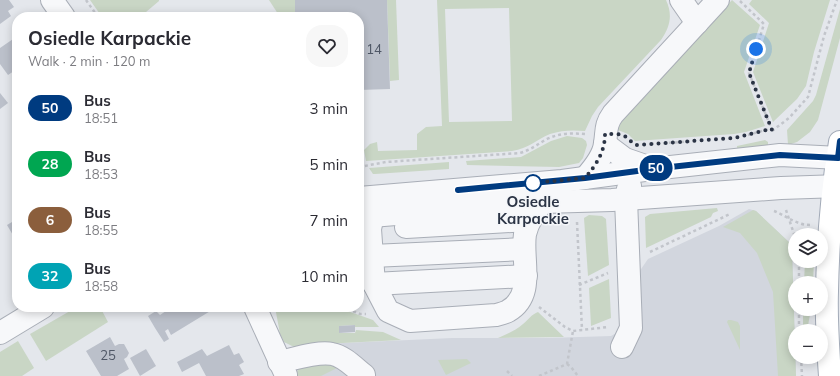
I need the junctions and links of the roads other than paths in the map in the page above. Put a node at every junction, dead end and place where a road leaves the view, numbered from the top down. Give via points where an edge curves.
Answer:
1 (52, 0) edge
2 (681, 0) edge
3 (718, 0) edge
4 (60, 12) edge
5 (697, 23) junction
6 (605, 139) junction
7 (839, 152) edge
8 (652, 169) junction
9 (585, 178) junction
10 (837, 186) edge
11 (364, 198) edge
12 (626, 199) junction
13 (543, 202) junction
14 (367, 220) edge
15 (530, 220) junction
16 (524, 249) junction
17 (372, 256) junction
18 (526, 276) junction
19 (374, 284) junction
20 (35, 312) edge
21 (260, 312) edge
22 (0, 333) edge
23 (622, 347) dead end
24 (283, 369) edge
25 (364, 375) dead end
26 (830, 376) edge

1 - 4 street
2 - 5 street
3 - 5 street
5 - 6 street via 613,114 607,124
6 - 8 street via 624,159
6 - 9 street via 596,163
7 - 8 street via 780,155
7 - 10 main road
8 - 9 street
8 - 12 street via 634,181 628,189
9 - 11 street
10 - 12 street
10 - 26 main road via 830,225 827,292
12 - 13 street
12 - 23 street via 631,328
13 - 14 street
13 - 15 street
14 - 15 street
14 - 17 street
15 - 16 street
16 - 17 street
16 - 18 street
17 - 19 street
18 - 19 street
18 - 19 street via 524,293 508,311 496,315 410,321 388,311
20 - 22 street
21 - 24 street
24 - 25 street via 320,353 343,358

